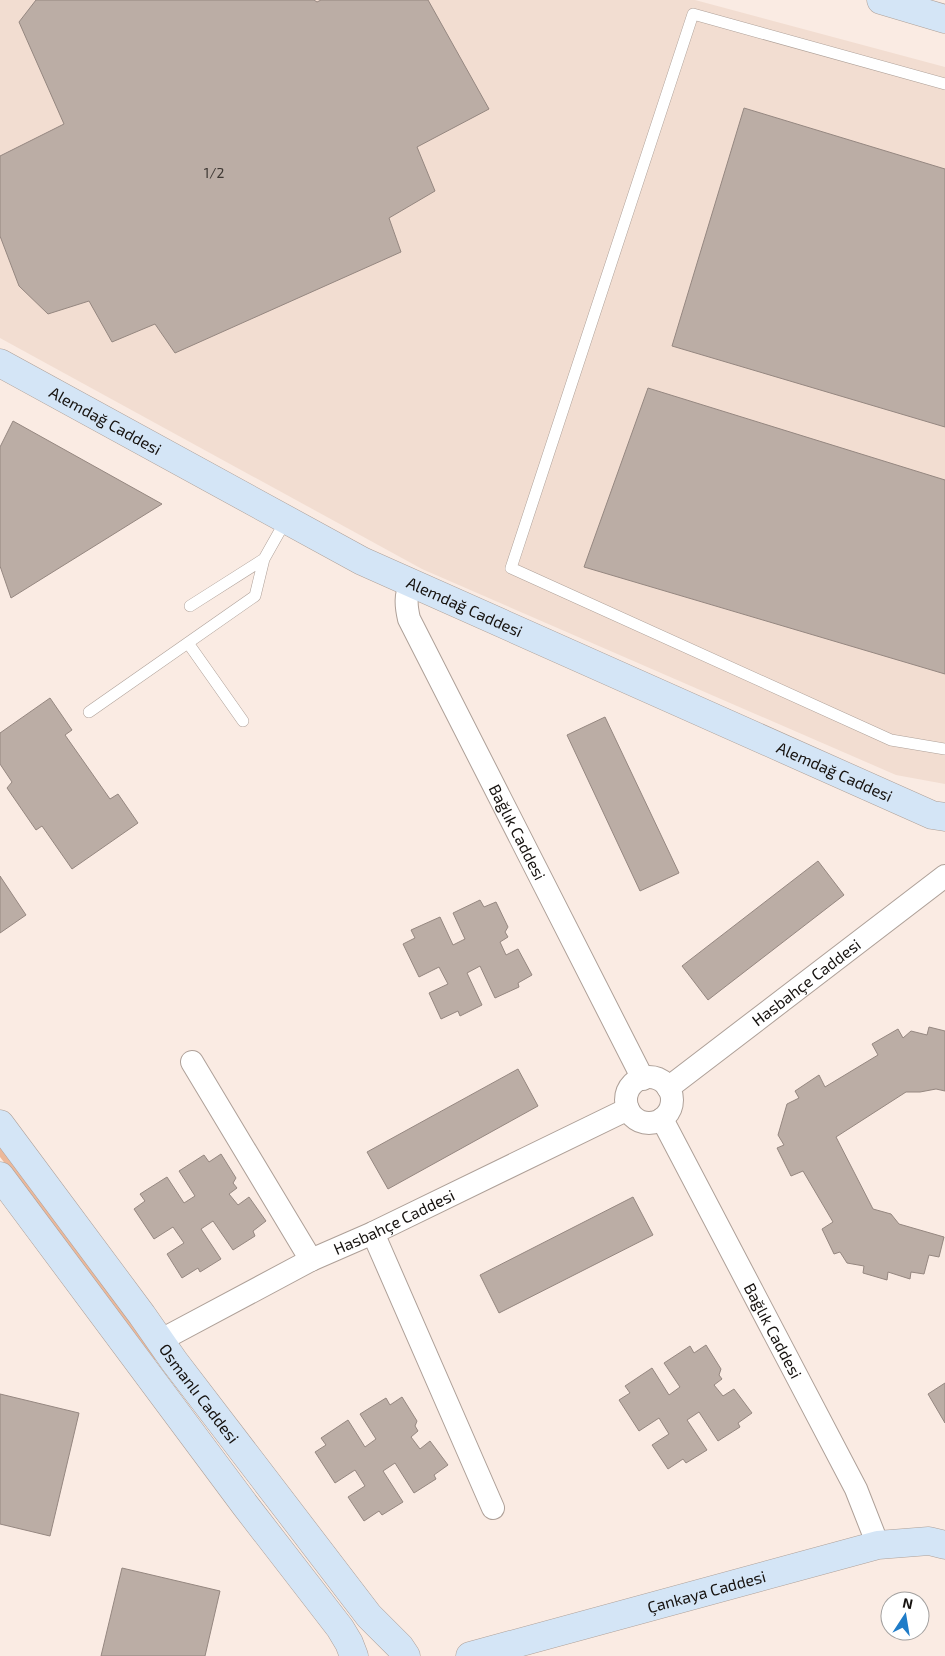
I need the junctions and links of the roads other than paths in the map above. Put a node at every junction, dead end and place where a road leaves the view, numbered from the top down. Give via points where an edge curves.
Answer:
1 (881, 0) edge
2 (945, 19) edge
3 (945, 84) edge
4 (0, 364) edge
5 (286, 520) junction
6 (264, 558) junction
7 (411, 583) junction
8 (190, 606) dead end
9 (188, 643) junction
10 (89, 712) dead end
11 (243, 721) dead end
12 (945, 749) edge
13 (945, 817) edge
14 (945, 876) edge
15 (192, 1062) dead end
16 (643, 1078) junction
17 (668, 1088) junction
18 (628, 1109) junction
19 (662, 1119) junction
20 (0, 1124) edge
21 (0, 1176) edge
22 (373, 1233) junction
23 (311, 1260) junction
24 (163, 1339) dead end
25 (492, 1508) dead end
26 (878, 1545) junction
27 (945, 1545) edge
28 (400, 1648) edge
29 (354, 1656) edge
30 (359, 1656) edge
31 (470, 1656) edge

1 - 2 main road
3 - 12 lane via 693,14 511,568 891,740
4 - 5 main road, Alemdağ Caddesi
5 - 6 lane
5 - 7 main road, Alemdağ Caddesi
6 - 8 lane
6 - 9 lane via 254,596
7 - 13 main road, Alemdağ Caddesi via 932,815
7 - 16 street, Bağlık Caddesi via 406,604 409,619
9 - 10 lane
9 - 11 lane
14 - 17 street, Hasbahçe Caddesi
15 - 23 street
16 - 17 street via 657,1079
16 - 18 street via 630,1087 626,1102
17 - 19 street via 671,1102
18 - 19 street via 631,1115 643,1122
18 - 22 street, Hasbahçe Caddesi
19 - 26 street, Bağlık Caddesi via 856,1489
20 - 28 main road, Osmanlı Caddesi via 174,1361 369,1616
21 - 29 main road, Osmanlı Caddesi via 340,1628
22 - 23 street, Hasbahçe Caddesi
22 - 25 street
23 - 24 street, Hasbahçe Caddesi
26 - 27 main road, Çankaya Caddesi via 929,1541
26 - 31 main road, Çankaya Caddesi
28 - 30 main road via 385,1639 373,1642

